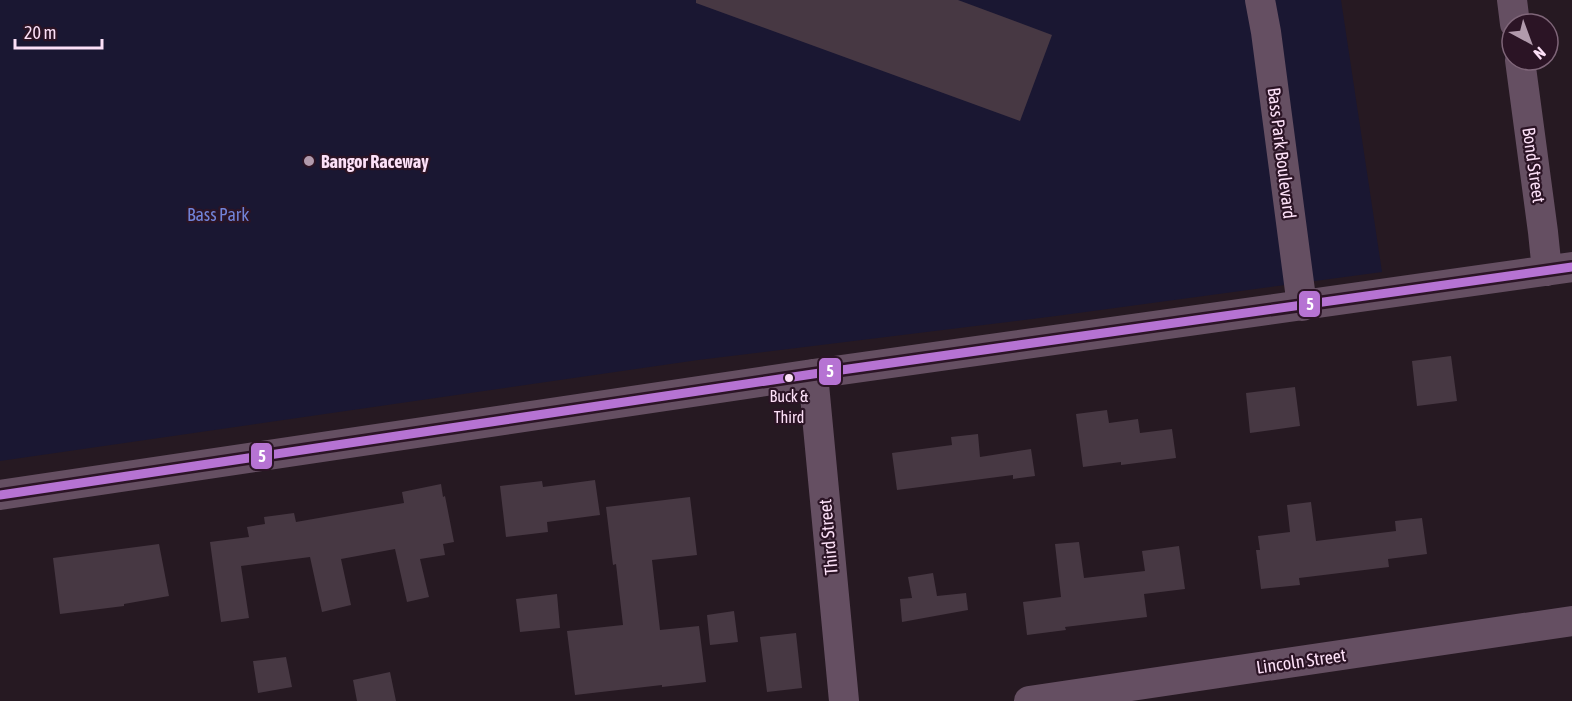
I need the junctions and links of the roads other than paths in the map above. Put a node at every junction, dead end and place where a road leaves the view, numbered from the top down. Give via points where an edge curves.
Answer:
1 (1260, 0) edge
2 (1522, 72) edge
3 (1559, 269) edge
4 (1302, 306) junction
5 (813, 374) junction
6 (0, 495) edge
7 (1572, 621) edge
8 (844, 701) edge
9 (1029, 701) edge

1 - 4 street, Bass Park Boulevard
2 - 3 street, Bond Street
3 - 4 street
4 - 5 street
5 - 6 street
5 - 8 street, Third Street
7 - 9 street, Lincoln Street

